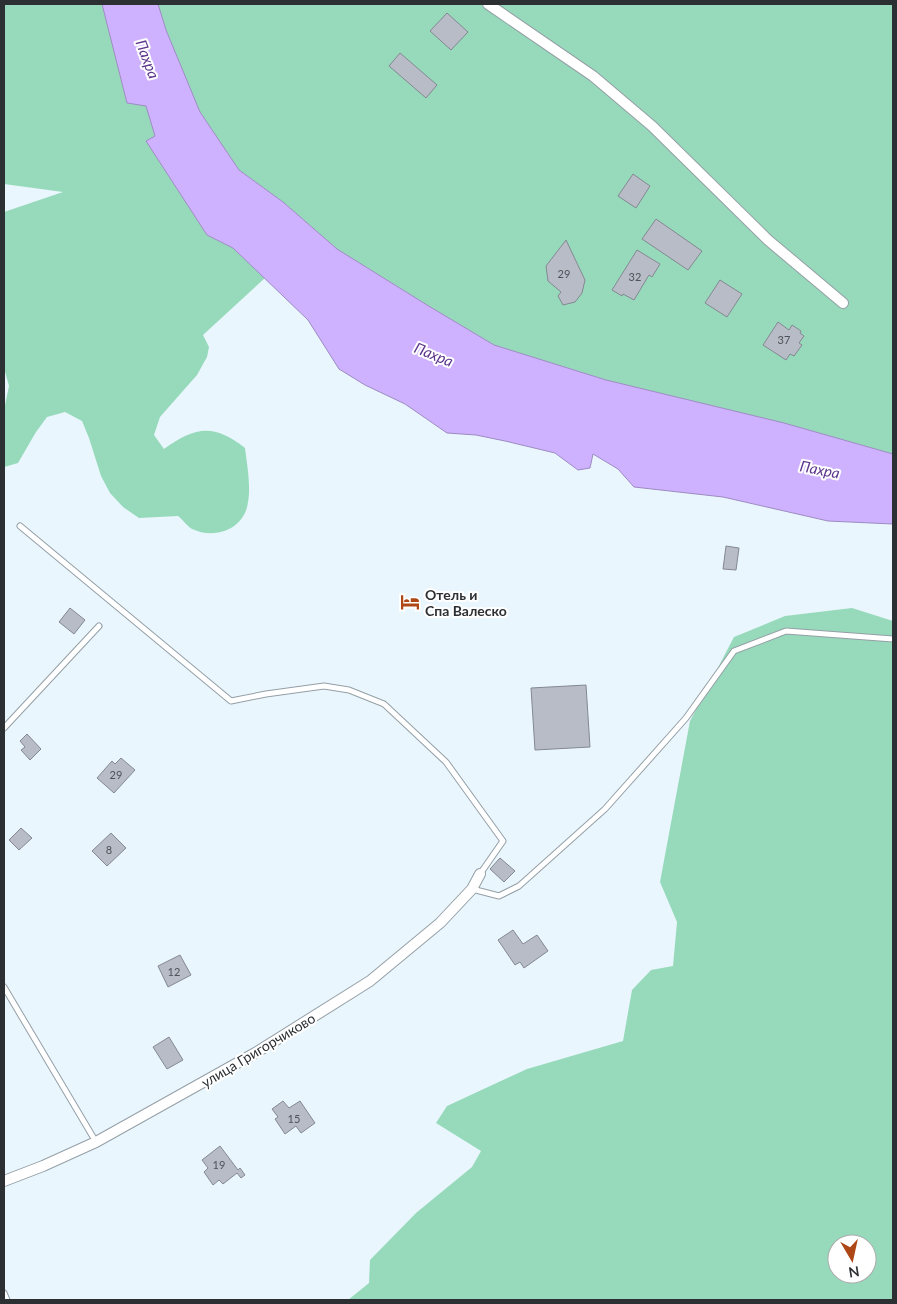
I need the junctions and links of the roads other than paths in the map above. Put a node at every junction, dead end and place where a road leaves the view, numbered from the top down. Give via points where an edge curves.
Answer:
1 (488, 4) edge
2 (843, 303) dead end
3 (20, 526) dead end
4 (99, 626) dead end
5 (893, 639) edge
6 (4, 728) edge
7 (480, 874) joint
8 (472, 889) junction
9 (4, 987) edge
10 (96, 1142) junction
11 (4, 1181) edge
12 (4, 1294) edge
13 (7, 1300) edge

1 - 2 street via 593,76 652,126 762,235
3 - 7 lane via 231,701 324,686 349,690 384,704 446,762 503,841
4 - 6 lane
5 - 8 lane via 786,631 734,651 686,718 605,809 519,886 499,896
7 - 8 street, улица Григорчиково
8 - 10 street, улица Григорчиково via 440,923 370,981 257,1052
9 - 10 lane
10 - 11 street, улица Григорчиково
12 - 13 lane

